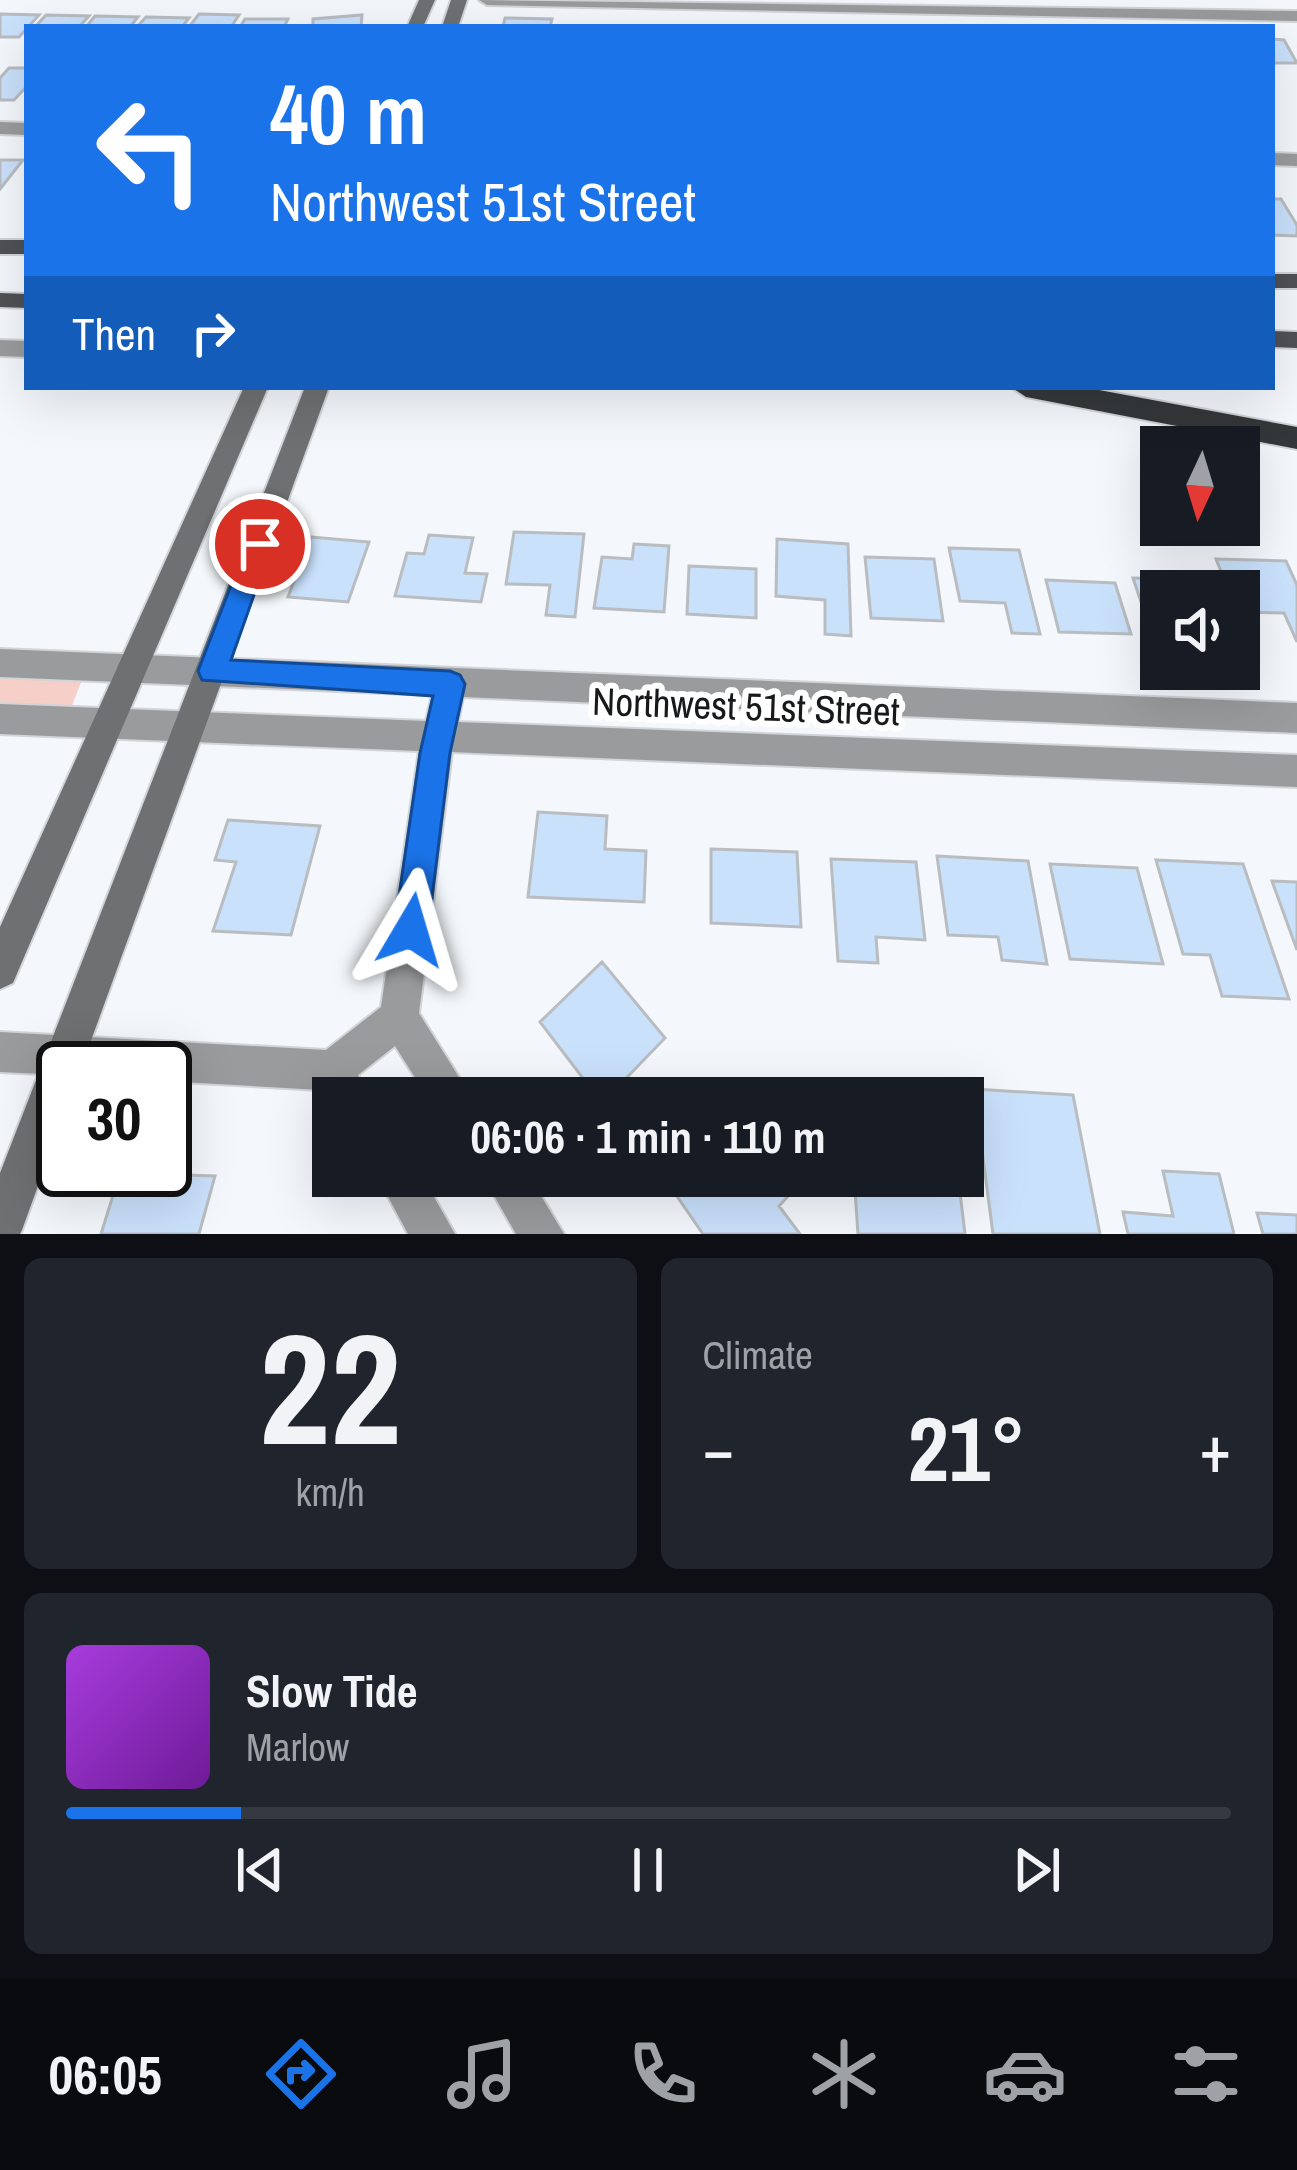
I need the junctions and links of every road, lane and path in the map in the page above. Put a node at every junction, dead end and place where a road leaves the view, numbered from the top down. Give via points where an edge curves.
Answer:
1 (487, 0) edge
2 (1092, 13) edge
3 (1297, 16) edge
4 (255, 390) edge
5 (316, 390) edge
6 (1041, 390) edge
7 (1297, 438) edge
8 (0, 663) edge
9 (132, 668) junction
10 (212, 671) junction
11 (450, 684) junction
12 (1297, 718) edge
13 (0, 719) edge
14 (108, 723) junction
15 (192, 726) junction
16 (439, 736) junction
17 (1297, 771) edge
18 (0, 970) edge
19 (399, 1018) junction
20 (71, 1041) edge
21 (0, 1052) edge
22 (36, 1055) edge
23 (192, 1070) edge
24 (347, 1077) edge
25 (438, 1077) edge
26 (312, 1081) edge
27 (36, 1133) edge
28 (411, 1197) edge
29 (518, 1197) edge
30 (0, 1230) edge
31 (434, 1234) edge
32 (542, 1234) edge

1 - 2 street
2 - 3 street
4 - 9 main road
5 - 10 main road
6 - 7 highway
8 - 9 street, Northwest 51st Street
9 - 10 street, Northwest 51st Street
9 - 14 main road
10 - 11 street, Northwest 51st Street
10 - 15 main road
11 - 12 street, Northwest 51st Street
11 - 16 street
13 - 14 street, Northwest 51st Street
14 - 15 street, Northwest 51st Street
14 - 18 main road
15 - 16 street, Northwest 51st Street
15 - 20 main road
16 - 17 street, Northwest 51st Street
16 - 19 street
19 - 24 street
19 - 25 street
21 - 22 street
23 - 26 street
27 - 30 main road
28 - 31 street
29 - 32 street

